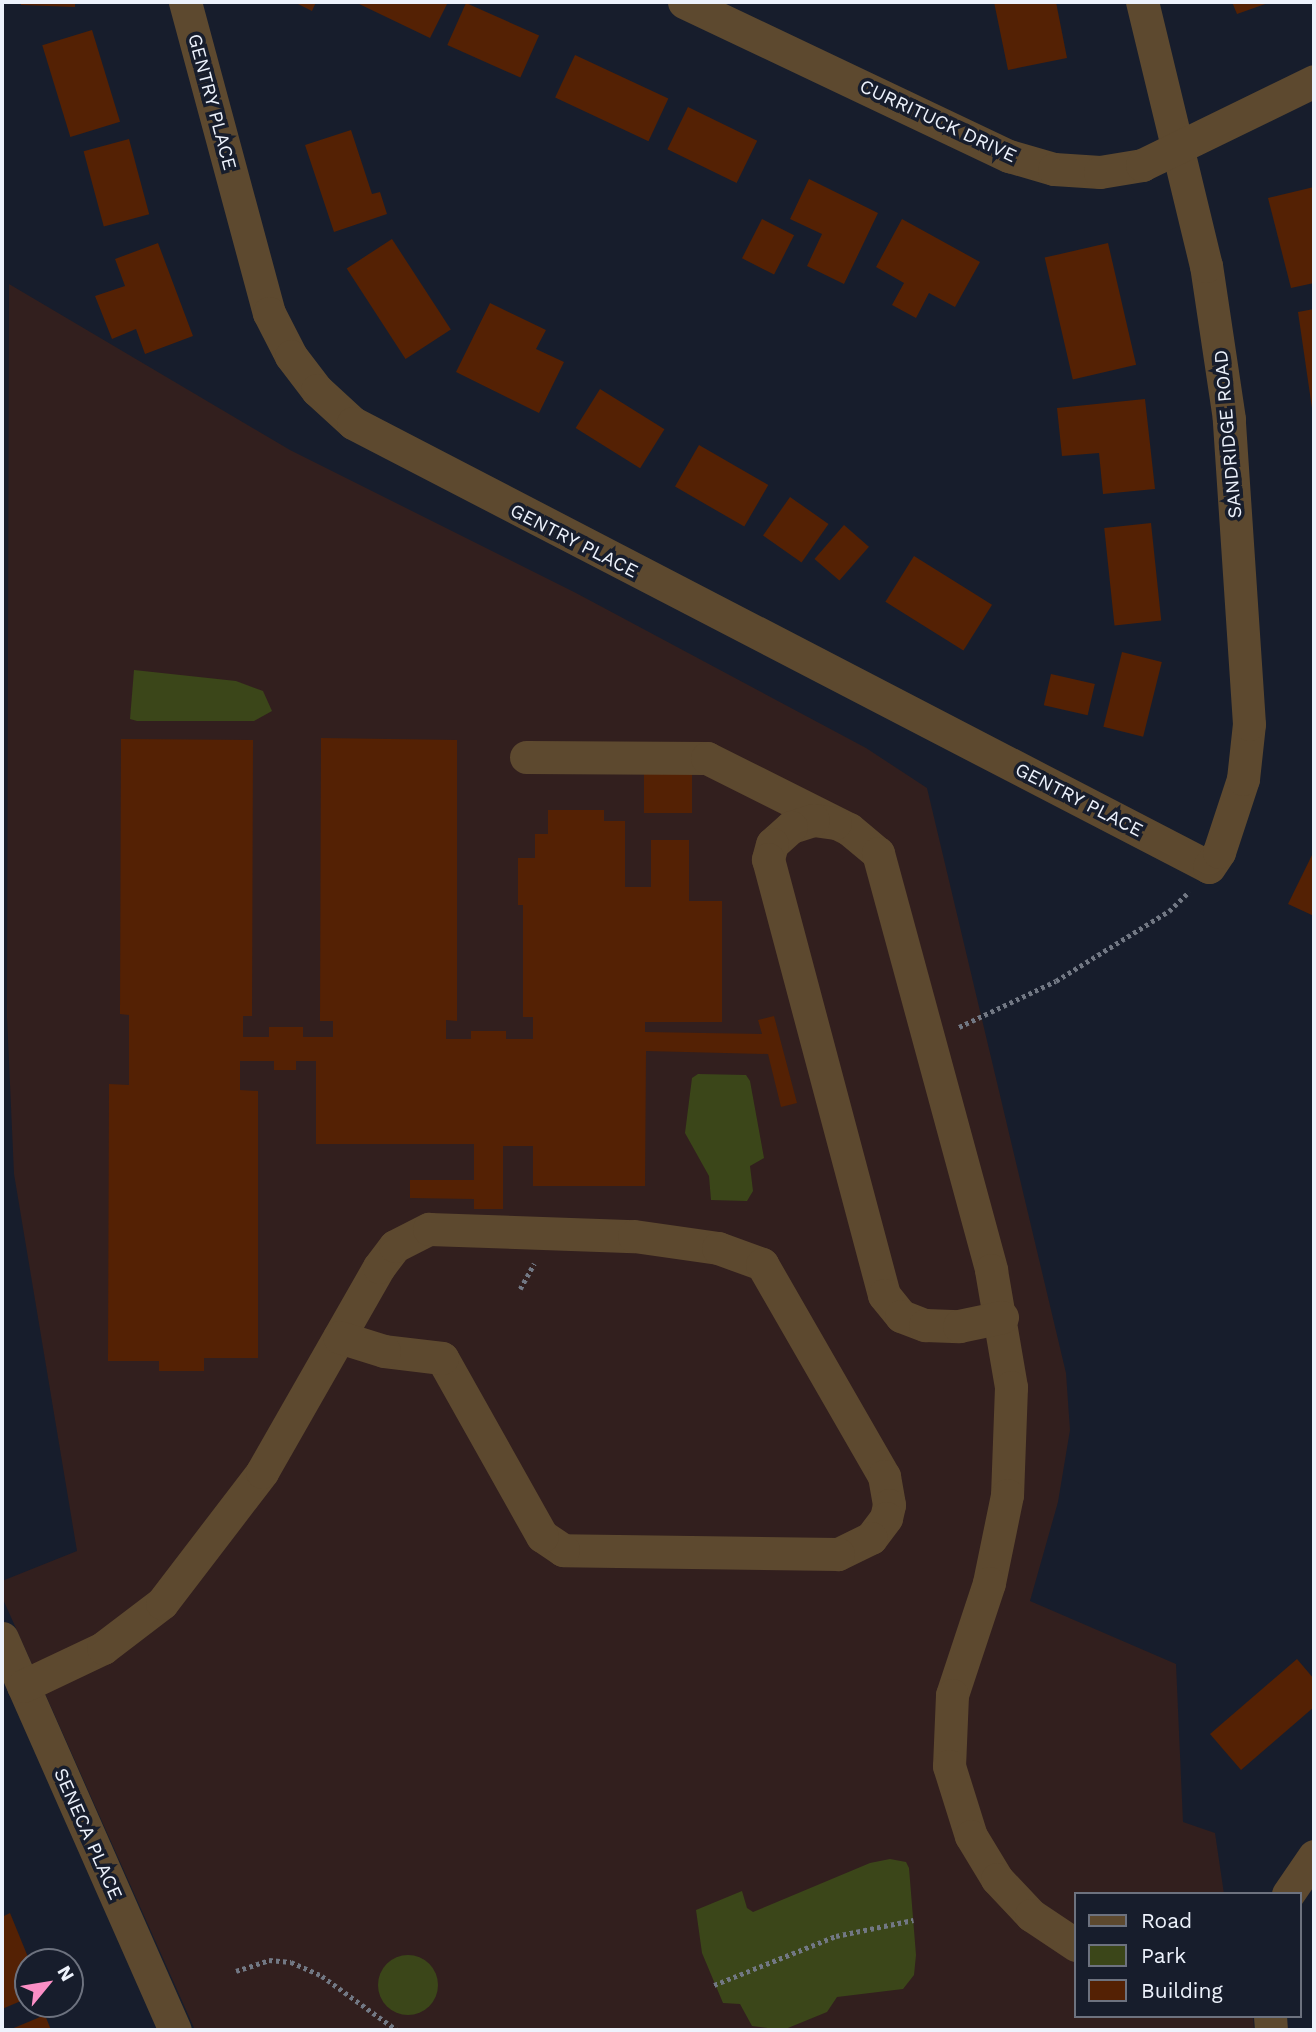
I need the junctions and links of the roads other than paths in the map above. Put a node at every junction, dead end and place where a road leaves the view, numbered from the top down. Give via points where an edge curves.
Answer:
1 (185, 2) edge
2 (684, 2) edge
3 (1142, 2) edge
4 (1314, 81) edge
5 (1178, 150) junction
6 (526, 757) dead end
7 (739, 771) junction
8 (838, 823) junction
9 (768, 859) junction
10 (1209, 867) joint
11 (1002, 1317) junction
12 (339, 1337) junction
13 (2, 1638) edge
14 (23, 1686) junction
15 (1314, 1856) edge
16 (1289, 1892) edge
17 (1074, 1944) edge
18 (175, 2030) edge

1 - 10 street, GENTRY PLACE via 270,313 290,356 317,390 353,423
2 - 5 street, CURRITUCK DRIVE via 1009,156 1054,169 1100,172 1143,165
3 - 5 street, SANDRIDGE ROAD
4 - 5 street, CURRITUCK DRIVE
5 - 10 street, SANDRIDGE ROAD via 1214,304 1226,394 1249,724 1243,779 1219,852
6 - 7 street via 692,755
7 - 8 street
7 - 9 street via 753,786 766,813 763,842
8 - 9 street via 813,820 791,827 772,844
8 - 11 street via 866,841 886,870
9 - 11 street via 884,1295 901,1316 925,1325 958,1326
11 - 17 street via 1012,1387 1011,1465 989,1583 953,1695 949,1766 971,1836 997,1879 1031,1915
12 - 12 street via 384,1351 442,1358 542,1536 563,1550 838,1554 871,1538 886,1518 889,1505 884,1476 770,1273 740,1254 634,1236 429,1229 405,1239 387,1255
12 - 14 street via 237,1511 162,1603 114,1642
13 - 14 street, SENECA PLACE
14 - 18 street, SENECA PLACE
15 - 16 street

